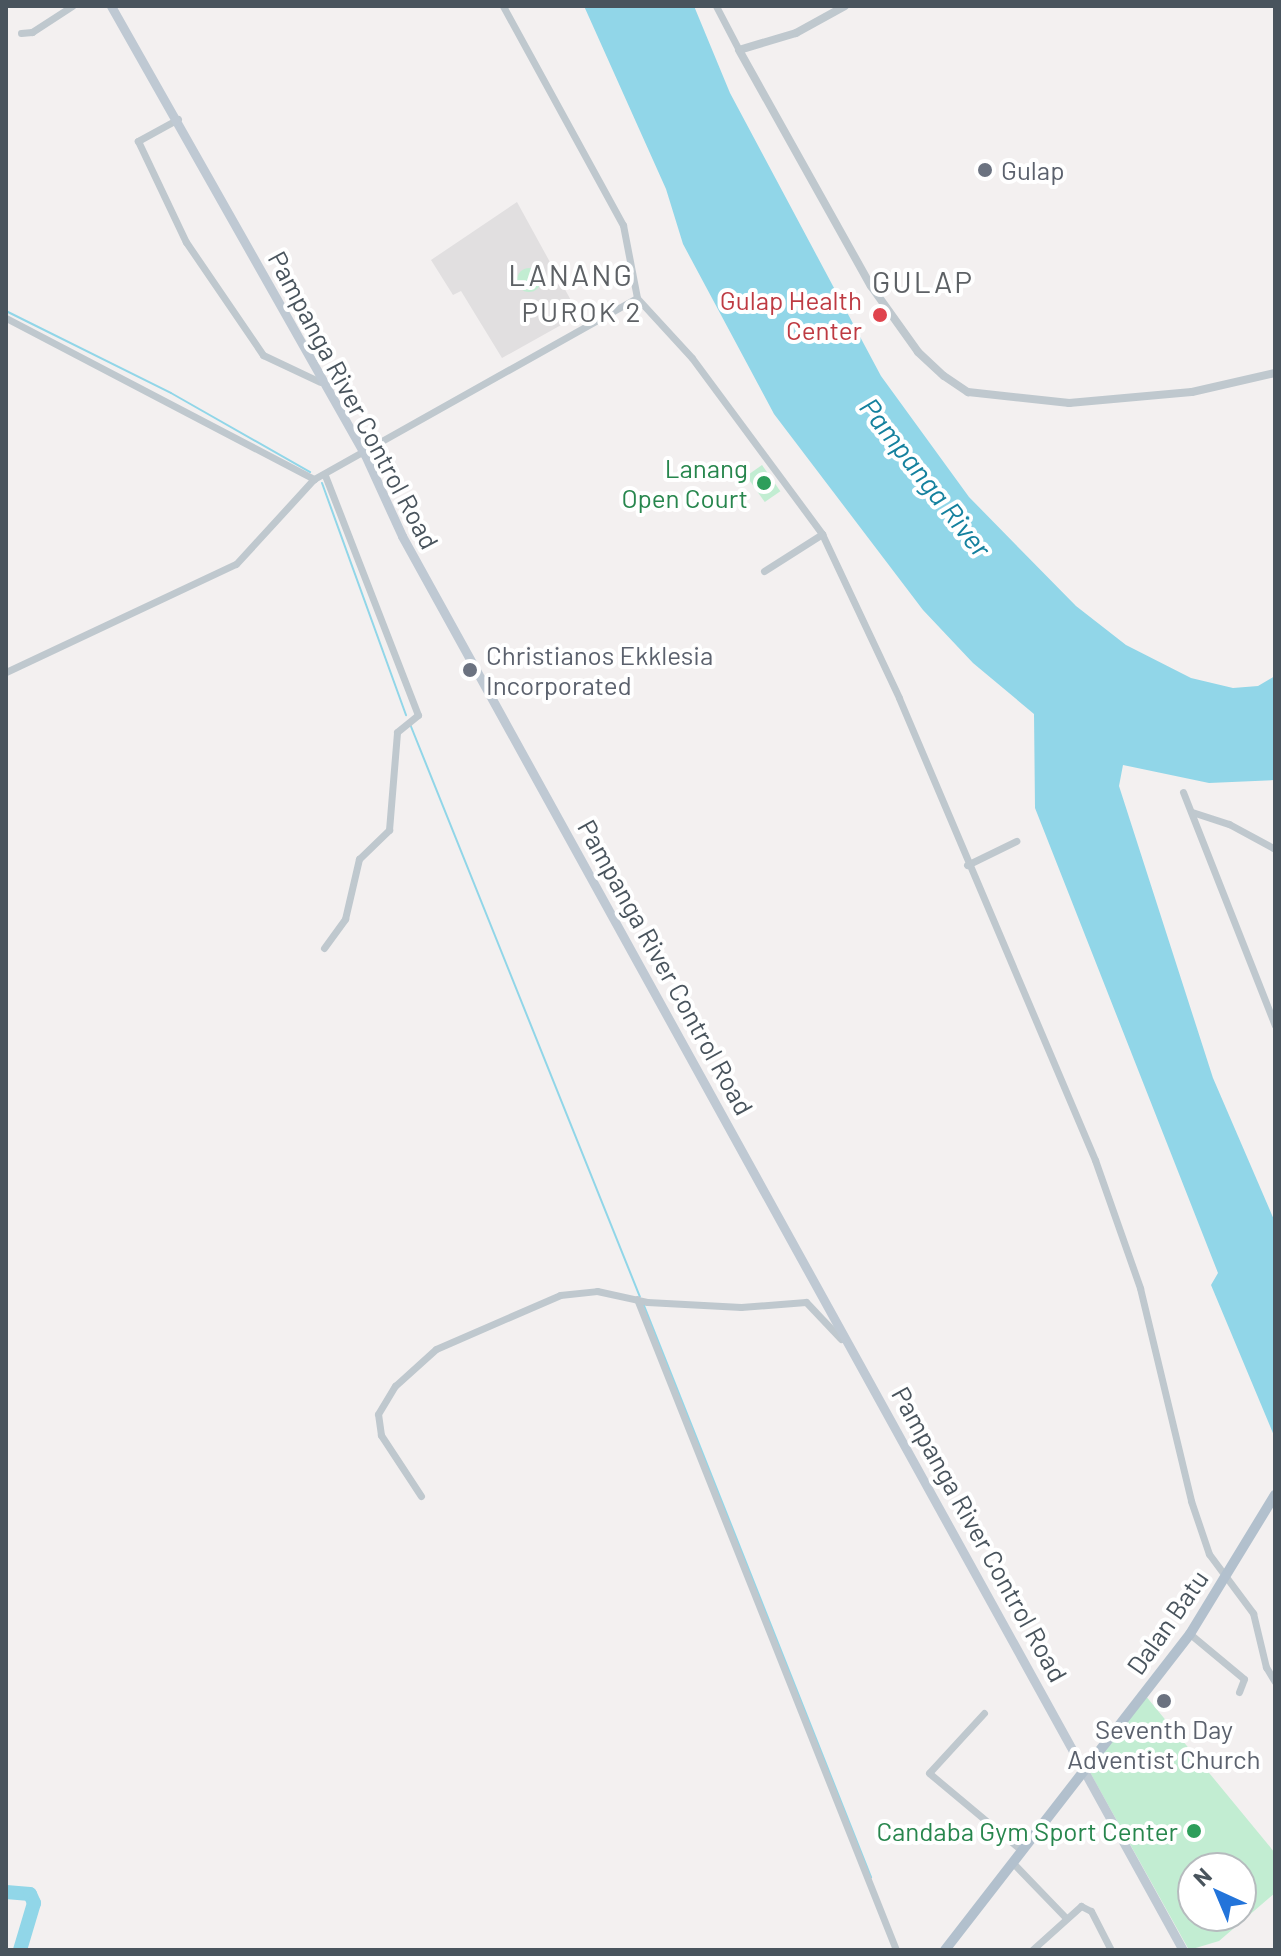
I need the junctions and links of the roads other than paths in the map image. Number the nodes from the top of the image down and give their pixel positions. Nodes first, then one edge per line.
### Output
1 (72, 6) edge
2 (111, 6) edge
3 (503, 6) edge
4 (716, 6) edge
5 (845, 6) edge
6 (21, 33) dead end
7 (739, 50) junction
8 (178, 119) junction
9 (637, 298) junction
10 (6, 318) edge
11 (1275, 373) edge
12 (320, 382) junction
13 (365, 455) junction
14 (325, 475) junction
15 (314, 479) junction
16 (822, 534) junction
17 (764, 571) dead end
18 (6, 672) edge
19 (1183, 792) dead end
20 (1192, 812) junction
21 (1016, 841) dead end
22 (1275, 849) edge
23 (967, 865) junction
24 (324, 948) dead end
25 (1275, 1025) edge
26 (641, 1301) junction
27 (852, 1348) junction
28 (1275, 1495) edge
29 (421, 1496) dead end
30 (1225, 1579) junction
31 (1190, 1634) junction
32 (1275, 1682) edge
33 (1239, 1692) dead end
34 (984, 1713) dead end
35 (1085, 1768) junction
36 (1020, 1849) junction
37 (1011, 1861) junction
38 (1066, 1918) junction
39 (896, 1950) edge
40 (945, 1950) edge
41 (1032, 1950) edge
42 (1111, 1950) edge
43 (1183, 1950) edge

1 - 6 street
2 - 8 main road, Pampanga River Control Road
3 - 9 street
4 - 7 street
5 - 7 street
7 - 11 street
8 - 12 main road, Pampanga River Control Road
8 - 12 street
9 - 13 street
9 - 16 street
10 - 15 street
12 - 13 main road, Pampanga River Control Road
13 - 14 street
13 - 27 main road, Pampanga River Control Road
14 - 15 street
14 - 24 street
15 - 18 street
16 - 17 street
16 - 23 street
19 - 20 street
20 - 22 street
20 - 25 street
21 - 23 street
23 - 30 street
26 - 27 street
26 - 29 street
26 - 39 street
27 - 35 main road, Pampanga River Control Road
28 - 30 main road, Dalan Batu
30 - 31 main road, Dalan Batu
30 - 32 street
31 - 33 street
31 - 35 main road, Dalan Batu
34 - 36 street
35 - 36 main road, Dalan Batu
35 - 43 main road, Pampanga River Control Road
36 - 37 main road, Dalan Batu
37 - 38 street
37 - 40 main road, Dalan Batu
38 - 41 street
38 - 42 street

